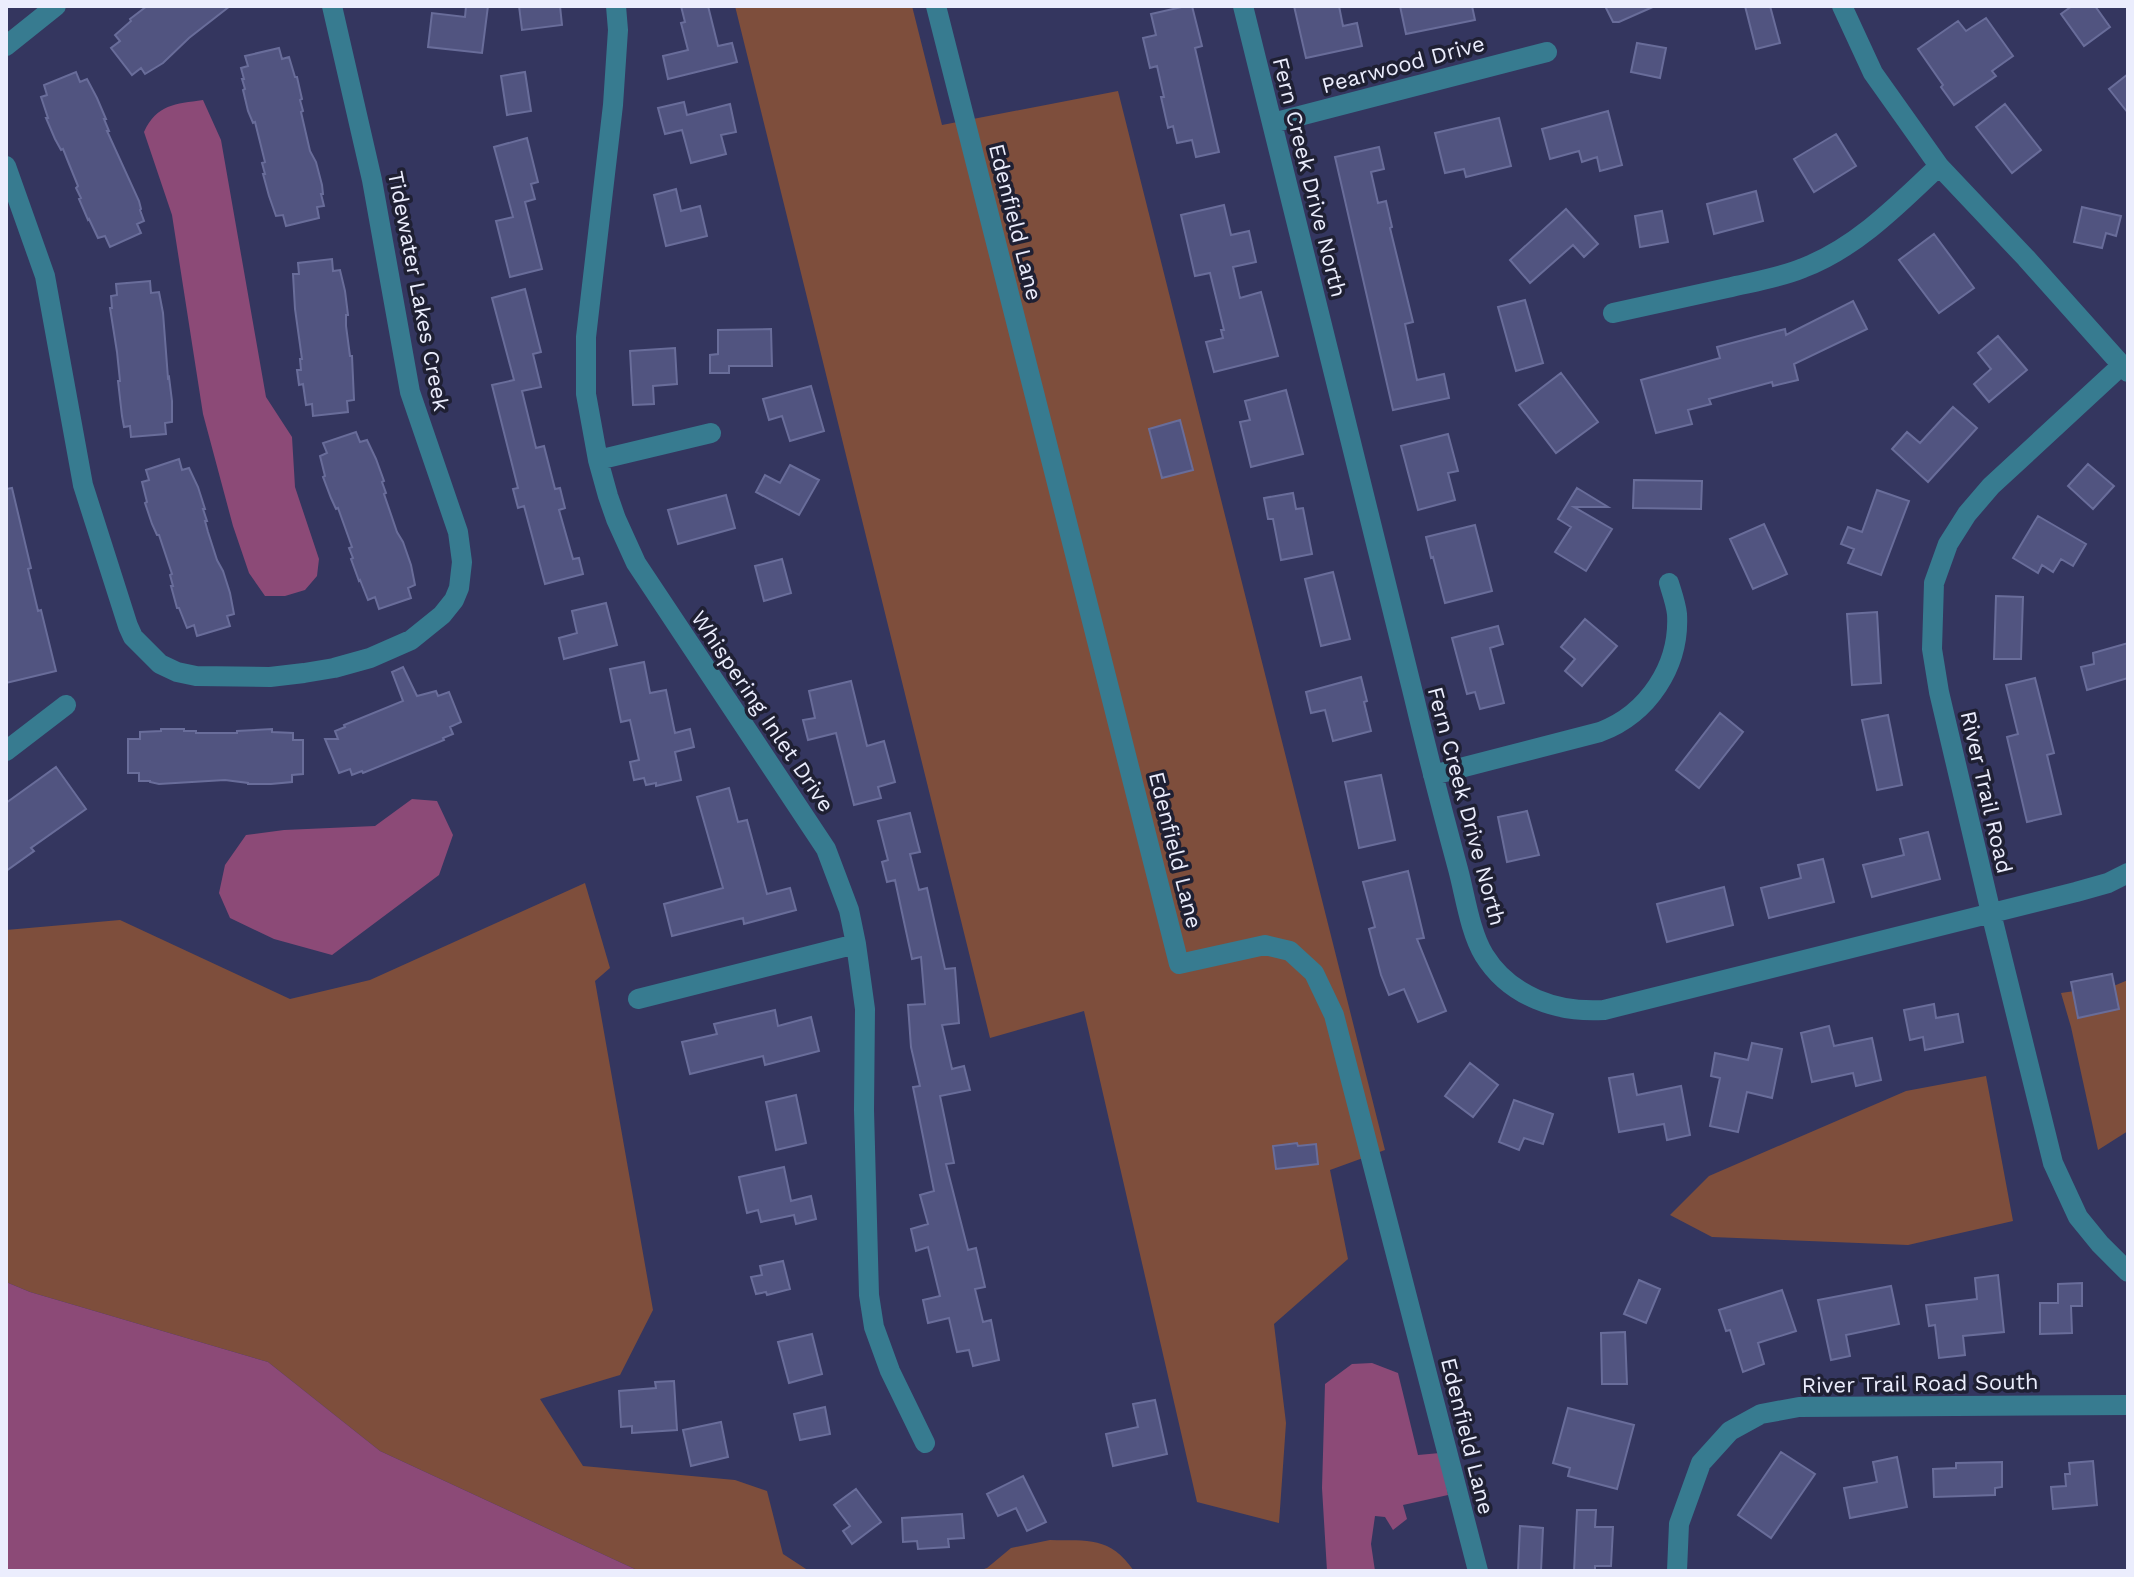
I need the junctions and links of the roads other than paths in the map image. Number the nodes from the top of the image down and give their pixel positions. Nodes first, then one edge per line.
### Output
1 (56, 6) edge
2 (332, 6) edge
3 (616, 6) edge
4 (936, 6) edge
5 (1243, 6) edge
6 (1842, 6) edge
7 (6, 46) edge
8 (1547, 52) dead end
9 (1272, 123) junction
10 (6, 166) edge
11 (1939, 166) junction
12 (1613, 313) dead end
13 (2125, 368) edge
14 (711, 433) dead end
15 (598, 460) junction
16 (1669, 583) dead end
17 (66, 705) dead end
18 (6, 751) edge
19 (1433, 775) junction
20 (2128, 873) edge
21 (1991, 913) junction
22 (856, 944) junction
23 (638, 999) dead end
24 (2128, 1272) edge
25 (2128, 1405) edge
26 (925, 1443) dead end
27 (1478, 1571) edge
28 (1677, 1571) edge

1 - 7 street
2 - 10 street, Tidewater Lakes Creek
3 - 15 street, Whispering Inlet Drive
4 - 27 street, Edenfield Lane
5 - 9 street, Fern Creek Drive North
6 - 11 street
8 - 9 street, Pearwood Drive
9 - 19 street, Fern Creek Drive North
11 - 12 street
11 - 13 street
13 - 21 street, River Trail Road
14 - 15 street
15 - 22 street, Whispering Inlet Drive
16 - 19 street
17 - 18 street
19 - 21 street, Fern Creek Drive North
20 - 21 street, Fern Creek Drive North
21 - 24 street, River Trail Road
22 - 23 street
22 - 26 street, Whispering Inlet Drive
25 - 28 street, River Trail Road South

